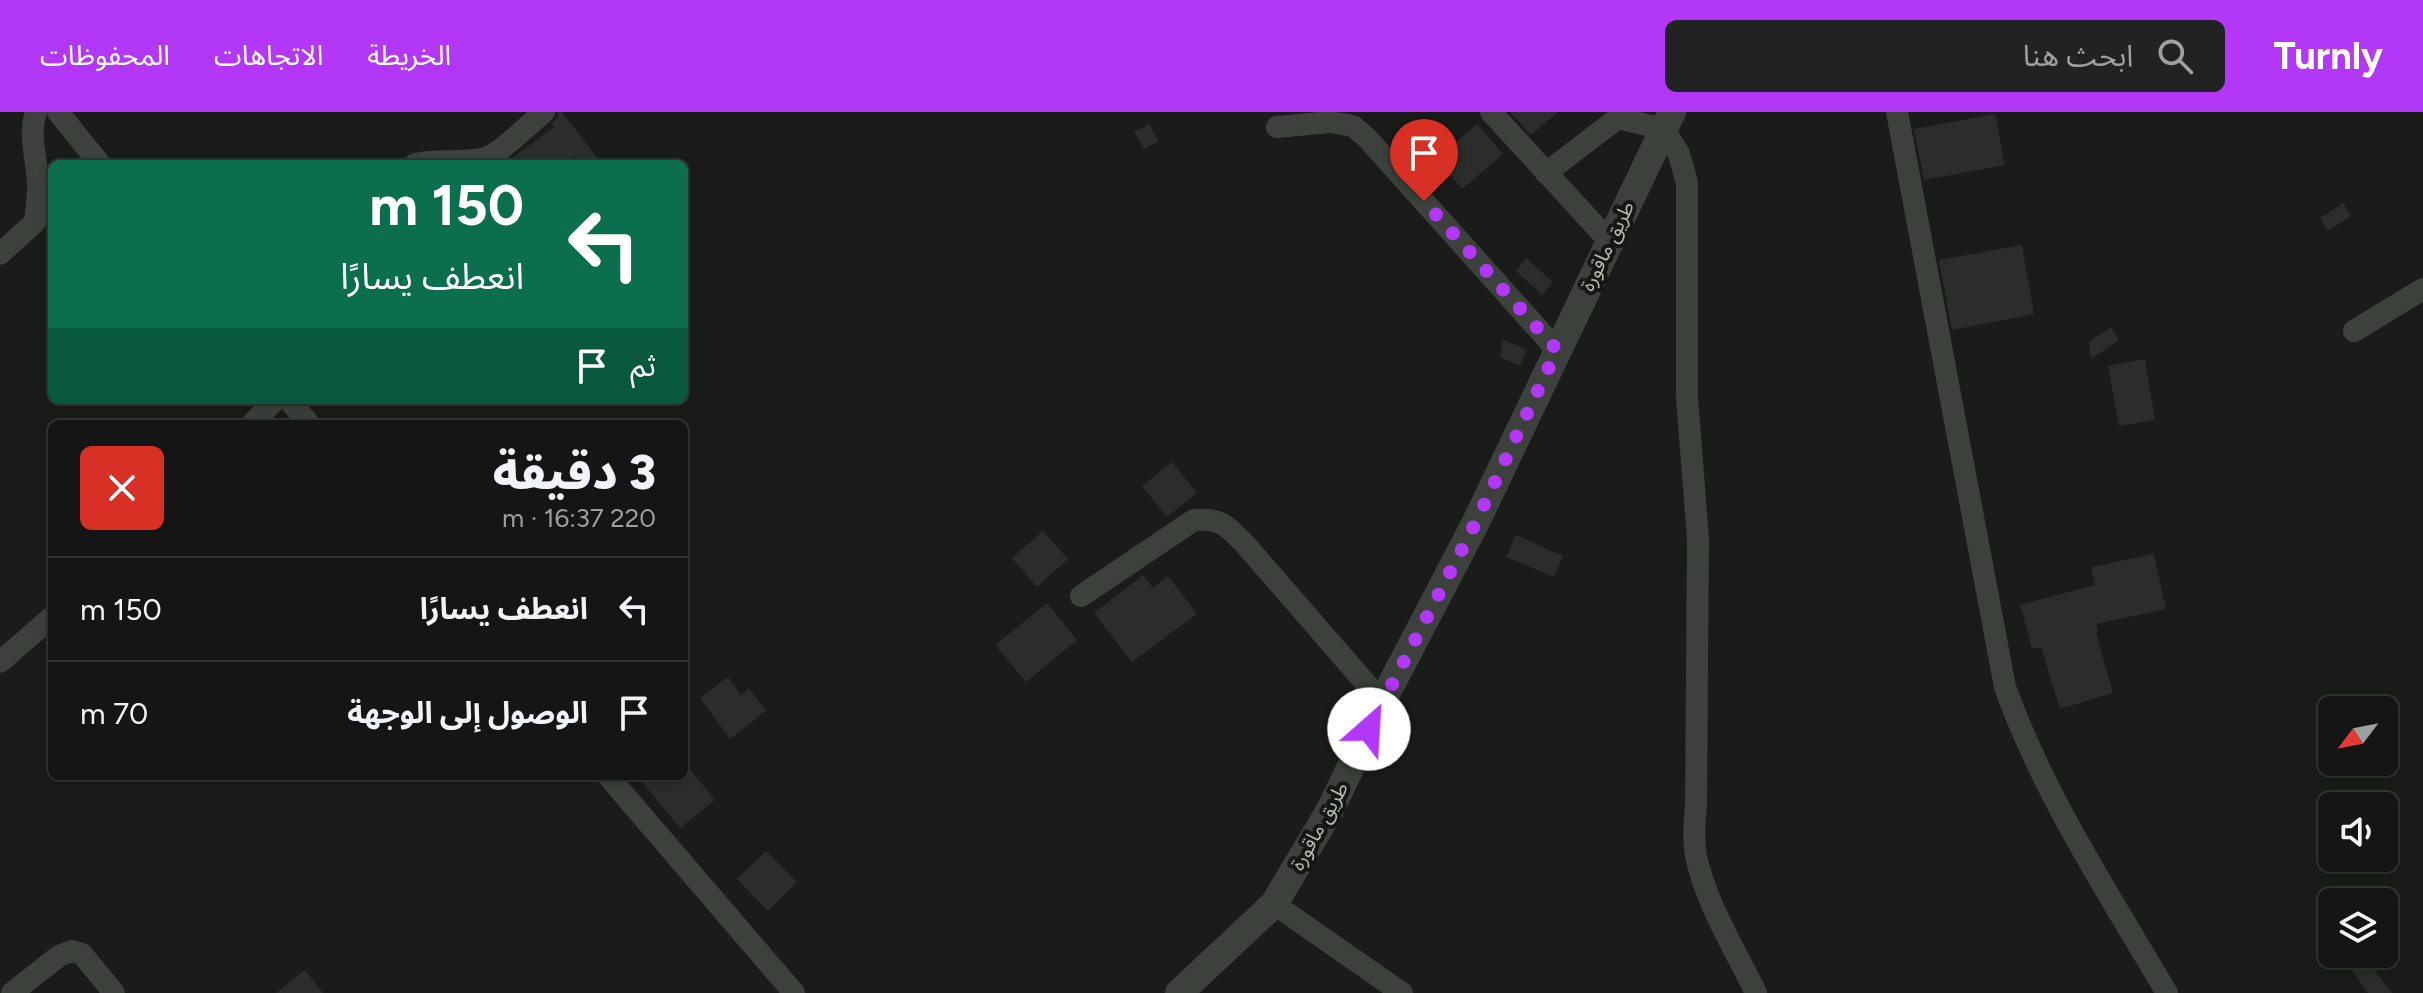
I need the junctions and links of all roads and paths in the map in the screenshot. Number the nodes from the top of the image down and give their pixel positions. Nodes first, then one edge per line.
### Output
1 (36, 112) edge
2 (58, 112) edge
3 (544, 112) edge
4 (1491, 112) edge
5 (1897, 112) edge
6 (1620, 115) edge
7 (1668, 120) edge
8 (1277, 127) dead end
9 (97, 160) edge
10 (433, 160) edge
11 (471, 160) edge
12 (471, 160) edge
13 (1546, 173) junction
14 (1610, 242) junction
15 (0, 254) edge
16 (2423, 289) edge
17 (2354, 331) dead end
18 (1557, 350) junction
19 (271, 404) edge
20 (292, 404) edge
21 (256, 420) edge
22 (306, 420) edge
23 (1081, 596) dead end
24 (48, 620) edge
25 (0, 662) edge
26 (1382, 702) junction
27 (611, 780) edge
28 (1274, 904) junction
29 (12, 993) edge
30 (114, 993) edge
31 (794, 993) edge
32 (1179, 993) edge
33 (1402, 993) edge
34 (1756, 993) edge
35 (2167, 993) edge

1 - 15 street
2 - 9 street
3 - 12 street
4 - 13 street
5 - 35 street
6 - 7 street
6 - 13 street
7 - 14 street, طريق ماقورة
7 - 34 street
8 - 18 street
10 - 11 street
13 - 14 street
14 - 18 street, طريق ماقورة
16 - 17 street
18 - 26 street, طريق ماقورة
19 - 21 street
20 - 22 street
23 - 26 street
24 - 25 street
26 - 28 street, طريق ماقورة
27 - 31 street
28 - 32 street, طريق ماقورة
28 - 33 street
29 - 30 street

